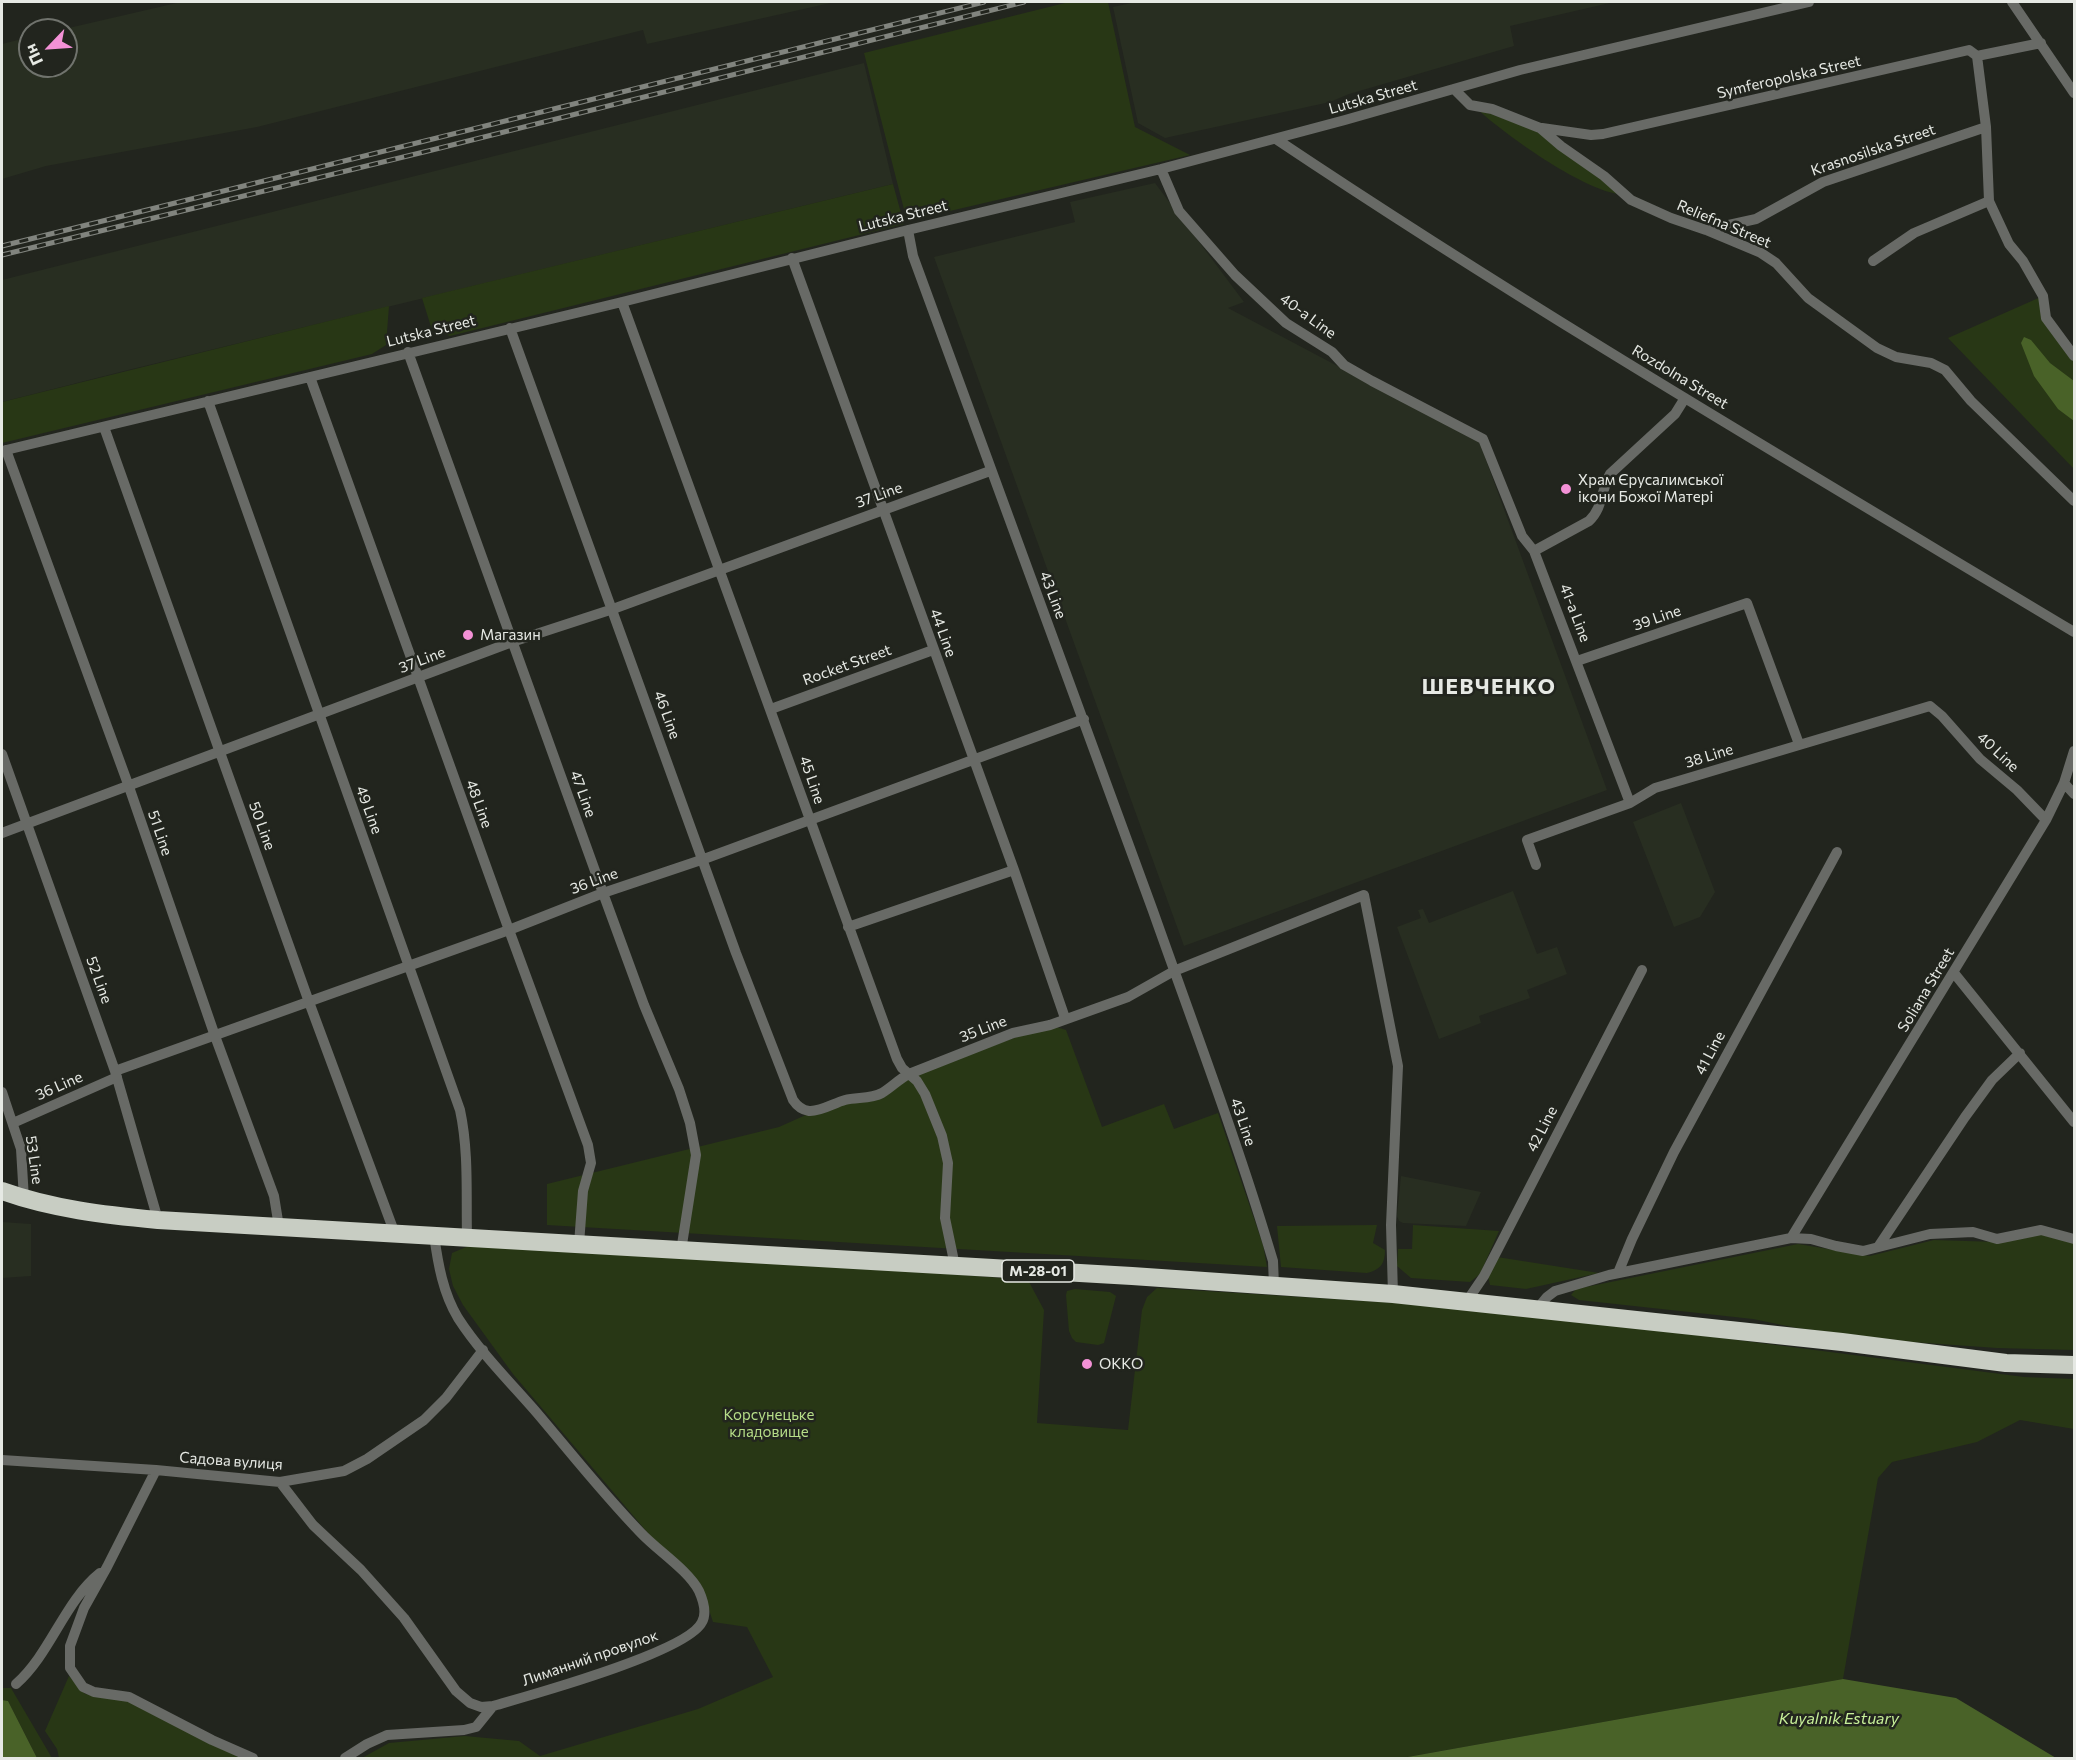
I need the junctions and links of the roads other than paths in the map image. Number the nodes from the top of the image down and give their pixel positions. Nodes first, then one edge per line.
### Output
1 (1809, 2) edge
2 (2012, 2) edge
3 (2041, 43) junction
4 (1977, 56) junction
5 (1454, 89) junction
6 (2074, 93) edge
7 (1986, 127) junction
8 (1540, 128) junction
9 (1276, 139) junction
10 (1161, 169) junction
11 (1989, 201) junction
12 (908, 230) junction
13 (1706, 230) junction
14 (792, 258) junction
15 (1873, 261) dead end
16 (622, 302) junction
17 (510, 328) junction
18 (408, 352) junction
19 (2074, 356) edge
20 (310, 377) junction
21 (1685, 398) junction
22 (208, 401) junction
23 (104, 428) junction
24 (1483, 439) joint
25 (4, 451) edge
26 (990, 471) junction
27 (2074, 501) edge
28 (883, 510) junction
29 (1534, 550) junction
30 (720, 570) junction
31 (613, 609) junction
32 (2074, 632) edge
33 (512, 642) junction
34 (933, 650) junction
35 (1577, 661) junction
36 (417, 677) junction
37 (1930, 706) joint
38 (771, 709) junction
39 (319, 716) junction
40 (1084, 719) junction
41 (1799, 744) junction
42 (2074, 751) edge
43 (219, 752) junction
44 (2, 754) edge
45 (974, 760) junction
46 (2064, 783) junction
47 (128, 784) junction
48 (2074, 794) edge
49 (1630, 802) junction
50 (810, 820) junction
51 (2046, 820) junction
52 (27, 824) junction
53 (2, 833) edge
54 (1837, 852) dead end
55 (704, 859) junction
56 (1536, 864) dead end
57 (1014, 870) junction
58 (603, 893) junction
59 (848, 927) junction
60 (509, 930) junction
61 (409, 965) junction
62 (1642, 970) dead end
63 (1174, 971) junction
64 (1954, 973) junction
65 (309, 1002) junction
66 (1065, 1018) junction
67 (215, 1036) junction
68 (2020, 1053) junction
69 (116, 1074) junction
70 (909, 1074) junction
71 (2, 1092) edge
72 (803, 1109) joint
73 (2074, 1122) edge
74 (13, 1123) junction
75 (2, 1191) edge
76 (24, 1199) junction
77 (158, 1220) junction
78 (279, 1227) junction
79 (395, 1234) junction
80 (434, 1236) junction
81 (467, 1237) junction
82 (1791, 1238) junction
83 (2074, 1239) edge
84 (579, 1244) junction
85 (1878, 1248) junction
86 (681, 1251) junction
87 (955, 1266) junction
88 (1618, 1273) junction
89 (1274, 1286) junction
90 (1393, 1294) junction
91 (1467, 1301) junction
92 (1538, 1308) junction
93 (483, 1350) junction
94 (2074, 1365) edge
95 (2, 1460) edge
96 (156, 1470) junction
97 (280, 1482) junction
98 (107, 1567) junction
99 (16, 1684) dead end
100 (493, 1706) junction
101 (253, 1758) edge
102 (345, 1758) edge

1 - 5 street, Lutska Street
2 - 3 street
3 - 4 street, Symferopolska Street
3 - 6 street
4 - 7 street
4 - 8 street, Symferopolska Street
5 - 8 street, Reliefna Street
5 - 9 street, Lutska Street
7 - 11 street
7 - 13 street, Krasnosilska Street
8 - 13 street, Reliefna Street
9 - 10 street, Lutska Street
9 - 21 street, Rozdolna Street
10 - 12 street, Lutska Street
10 - 24 street, 40-a Line
11 - 15 street
11 - 19 street
12 - 14 street, Lutska Street
12 - 26 street, 43 Line
13 - 27 street, Reliefna Street
14 - 16 street, Lutska Street
14 - 28 street, 44 Line
16 - 17 street, Lutska Street
16 - 30 street, 45 Line
17 - 18 street, Lutska Street
17 - 31 street, 46 Line
18 - 20 street, Lutska Street
18 - 33 street, 47 Line
20 - 22 street, Lutska Street
20 - 36 street, 48 Line
21 - 29 street
21 - 32 street, Rozdolna Street
22 - 23 street, Lutska Street
22 - 39 street, 49 Line
23 - 25 street, Lutska Street
23 - 43 street, 50 Line
24 - 29 street, 41-a Line
25 - 47 street, 51 Line
26 - 28 street, 37 Line
26 - 40 street, 43 Line
28 - 30 street, 37 Line
28 - 34 street, 44 Line
29 - 35 street, 41-a Line
30 - 31 street, 37 Line
30 - 38 street, 45 Line
31 - 33 street, 37 Line
31 - 55 street, 46 Line
33 - 36 street, 37 Line
33 - 58 street, 47 Line
34 - 38 street, Rocket Street
34 - 45 street, 44 Line
35 - 41 street, 39 Line
35 - 49 street, 41-a Line
36 - 39 street, 37 Line
36 - 60 street, 48 Line
37 - 41 street, 38 Line
37 - 51 street, 40 Line
38 - 50 street, 45 Line
39 - 43 street, 37 Line
39 - 61 street, 49 Line
40 - 45 street, 36 Line
40 - 63 street, 43 Line
41 - 49 street, 38 Line
42 - 46 street, Soliana Street
43 - 47 street, 37 Line
43 - 65 street, 50 Line
44 - 52 street, 52 Line
45 - 50 street, 36 Line
45 - 57 street, 44 Line
46 - 48 street
46 - 51 street, Soliana Street
47 - 52 street, 37 Line
47 - 67 street, 51 Line
49 - 56 street, 38 Line
50 - 55 street, 36 Line
50 - 59 street, 45 Line
51 - 64 street, Soliana Street
52 - 53 street, 37 Line
52 - 69 street, 52 Line
54 - 88 street, 41 Line
55 - 58 street, 36 Line
55 - 72 street, 46 Line
57 - 59 street
57 - 66 street, 44 Line
58 - 60 street, 36 Line
58 - 86 street, 47 Line
59 - 70 street, 45 Line
60 - 61 street, 36 Line
60 - 84 street, 48 Line
61 - 65 street, 36 Line
61 - 81 street, 49 Line
62 - 91 street, 42 Line
63 - 66 street, 35 Line
63 - 89 street, 43 Line
63 - 90 street
64 - 68 street
64 - 82 street, Soliana Street
65 - 67 street, 36 Line
65 - 79 street, 50 Line
66 - 70 street, 35 Line
67 - 69 street, 36 Line
67 - 78 street, 51 Line
68 - 73 street
68 - 85 street
69 - 74 street, 36 Line
69 - 77 street, 52 Line
70 - 72 street, 35 Line
70 - 87 street, 45 Line
71 - 74 street, 53 Line
74 - 76 street, 53 Line
75 - 76 highway, М-28-01
76 - 77 highway, М-28-01
77 - 78 highway, М-28-01
78 - 79 highway, М-28-01
79 - 80 highway, М-28-01
80 - 81 highway, М-28-01
80 - 93 street, Лиманний провулок
81 - 84 highway, М-28-01
82 - 85 street
82 - 88 street
83 - 85 street
84 - 86 highway, М-28-01
86 - 87 highway, М-28-01
87 - 89 highway, М-28-01
88 - 92 street
89 - 90 highway, М-28-01
90 - 91 highway, М-28-01
91 - 92 highway, М-28-01
92 - 94 highway, М-28-01
93 - 97 street, Садова вулиця
93 - 100 street, Лиманний провулок
95 - 96 street, Садова вулиця
96 - 97 street, Садова вулиця
96 - 98 street
97 - 100 street
98 - 99 street
98 - 101 street
100 - 102 street

